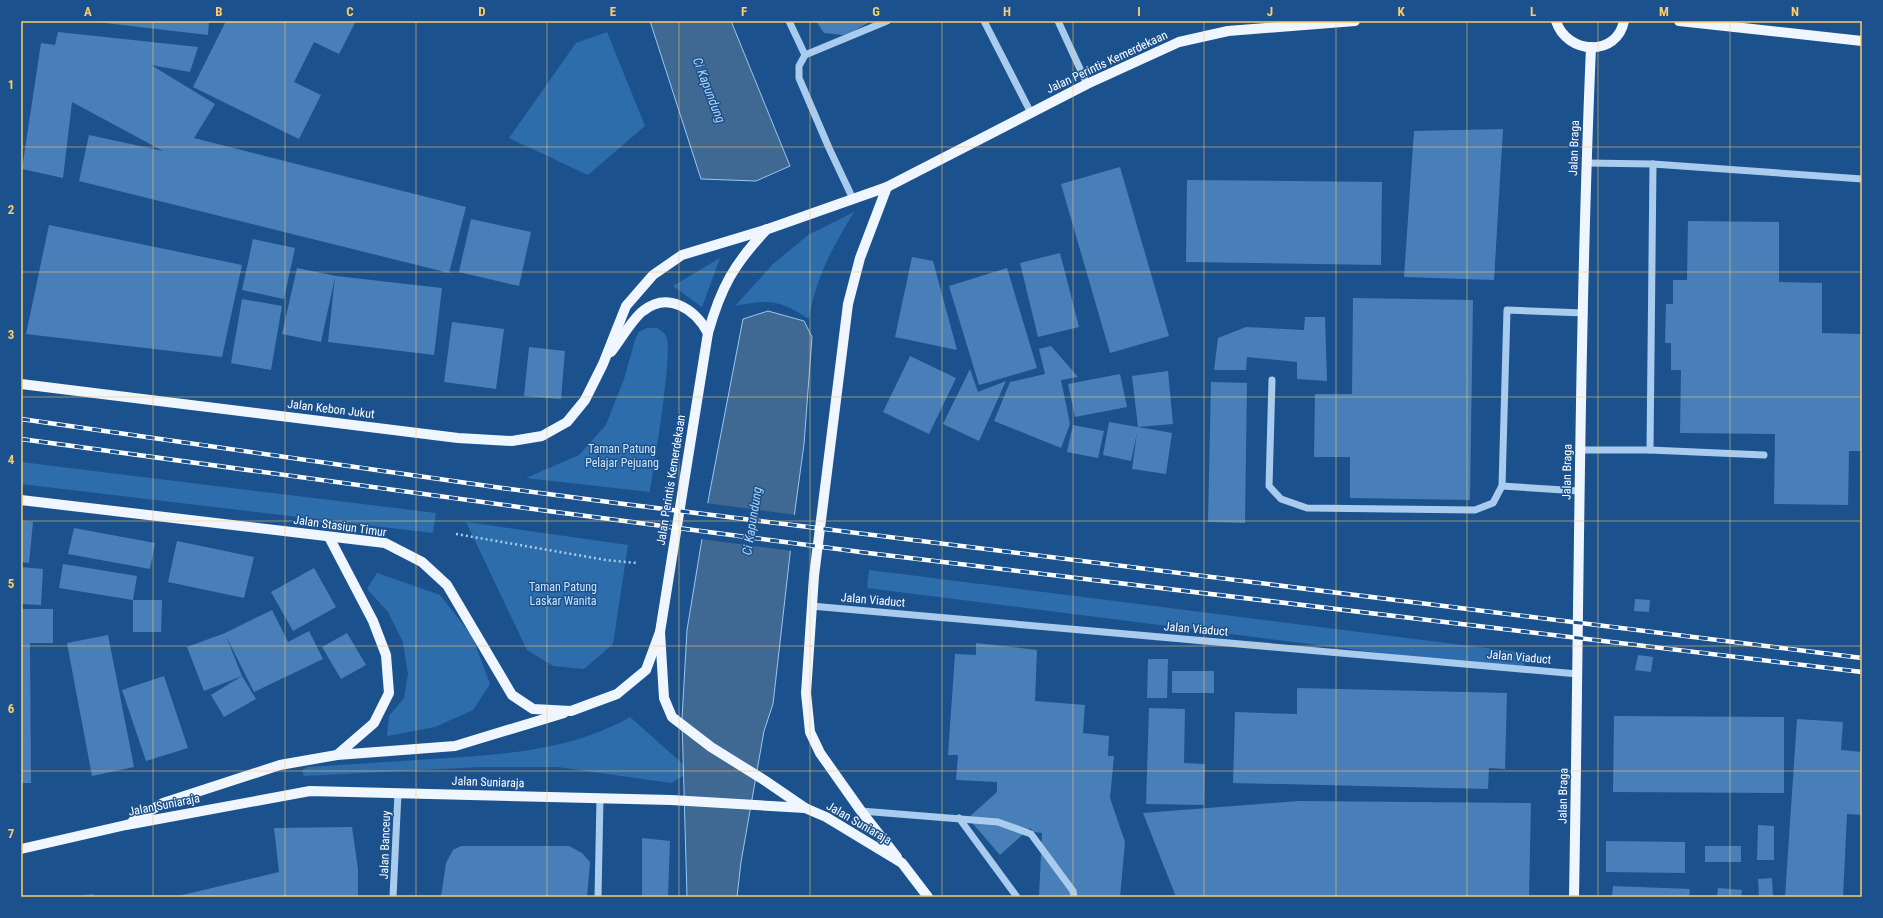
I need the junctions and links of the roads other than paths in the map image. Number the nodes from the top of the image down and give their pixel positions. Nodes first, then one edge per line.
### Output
1 (789, 21) edge
2 (887, 21) edge
3 (984, 21) edge
4 (1058, 21) edge
5 (1355, 21) edge
6 (1556, 21) edge
7 (1624, 21) edge
8 (1679, 21) edge
9 (1862, 42) edge
10 (1591, 47) junction
11 (805, 55) junction
12 (1087, 84) junction
13 (1031, 113) junction
14 (1587, 162) junction
15 (1653, 164) junction
16 (1862, 180) edge
17 (887, 187) junction
18 (853, 199) junction
19 (768, 229) junction
20 (1584, 312) junction
21 (708, 333) junction
22 (603, 364) junction
23 (1272, 380) dead end
24 (21, 384) edge
25 (1580, 450) junction
26 (1650, 450) junction
27 (1764, 455) dead end
28 (1502, 486) junction
29 (1579, 491) junction
30 (21, 500) edge
31 (329, 537) junction
32 (811, 606) junction
33 (660, 632) junction
34 (1578, 674) junction
35 (571, 711) junction
36 (337, 755) junction
37 (398, 793) junction
38 (600, 798) junction
39 (805, 808) junction
40 (861, 811) junction
41 (959, 818) junction
42 (126, 825) junction
43 (21, 849) edge
44 (902, 864) junction
45 (393, 897) edge
46 (598, 897) edge
47 (928, 897) edge
48 (1017, 897) edge
49 (1074, 897) edge
50 (1574, 897) edge

1 - 11 street
2 - 11 street
3 - 13 street
4 - 12 street
5 - 12 main road, Jalan Perintis Kemerdekaan
6 - 10 main road
7 - 10 main road
8 - 9 main road
10 - 14 main road, Jalan Braga
11 - 18 street
12 - 13 main road, Jalan Perintis Kemerdekaan
13 - 17 main road, Jalan Perintis Kemerdekaan
14 - 15 street
14 - 20 main road, Jalan Braga
15 - 16 street
15 - 26 street
17 - 18 main road, Jalan Perintis Kemerdekaan
17 - 32 main road
18 - 19 main road, Jalan Perintis Kemerdekaan
19 - 21 main road, Jalan Perintis Kemerdekaan
19 - 22 main road, Jalan Kebon Jukut
20 - 25 main road, Jalan Braga
20 - 28 street
21 - 22 main road, Jalan Kebon Jukut
21 - 33 main road, Jalan Perintis Kemerdekaan
22 - 24 main road, Jalan Kebon Jukut
23 - 28 street
25 - 26 street
25 - 29 main road, Jalan Braga
26 - 27 street
28 - 29 street
29 - 34 main road, Jalan Braga
30 - 31 main road, Jalan Stasiun Timur
31 - 35 main road, Jalan Stasiun Timur
31 - 36 main road
32 - 34 street, Jalan Viaduct
32 - 40 main road
33 - 35 main road, Jalan Stasiun Timur
33 - 39 main road, Jalan Perintis Kemerdekaan
34 - 50 main road, Jalan Braga
35 - 36 main road
36 - 42 main road
37 - 38 main road, Jalan Suniaraja
37 - 42 main road, Jalan Suniaraja
37 - 45 street, Jalan Banceuy
38 - 39 main road, Jalan Suniaraja
38 - 46 street
39 - 44 main road, Jalan Suniaraja
40 - 41 street
40 - 44 main road
41 - 48 street
41 - 49 street
42 - 43 main road, Jalan Suniaraja
44 - 47 main road, Jalan Suniaraja

